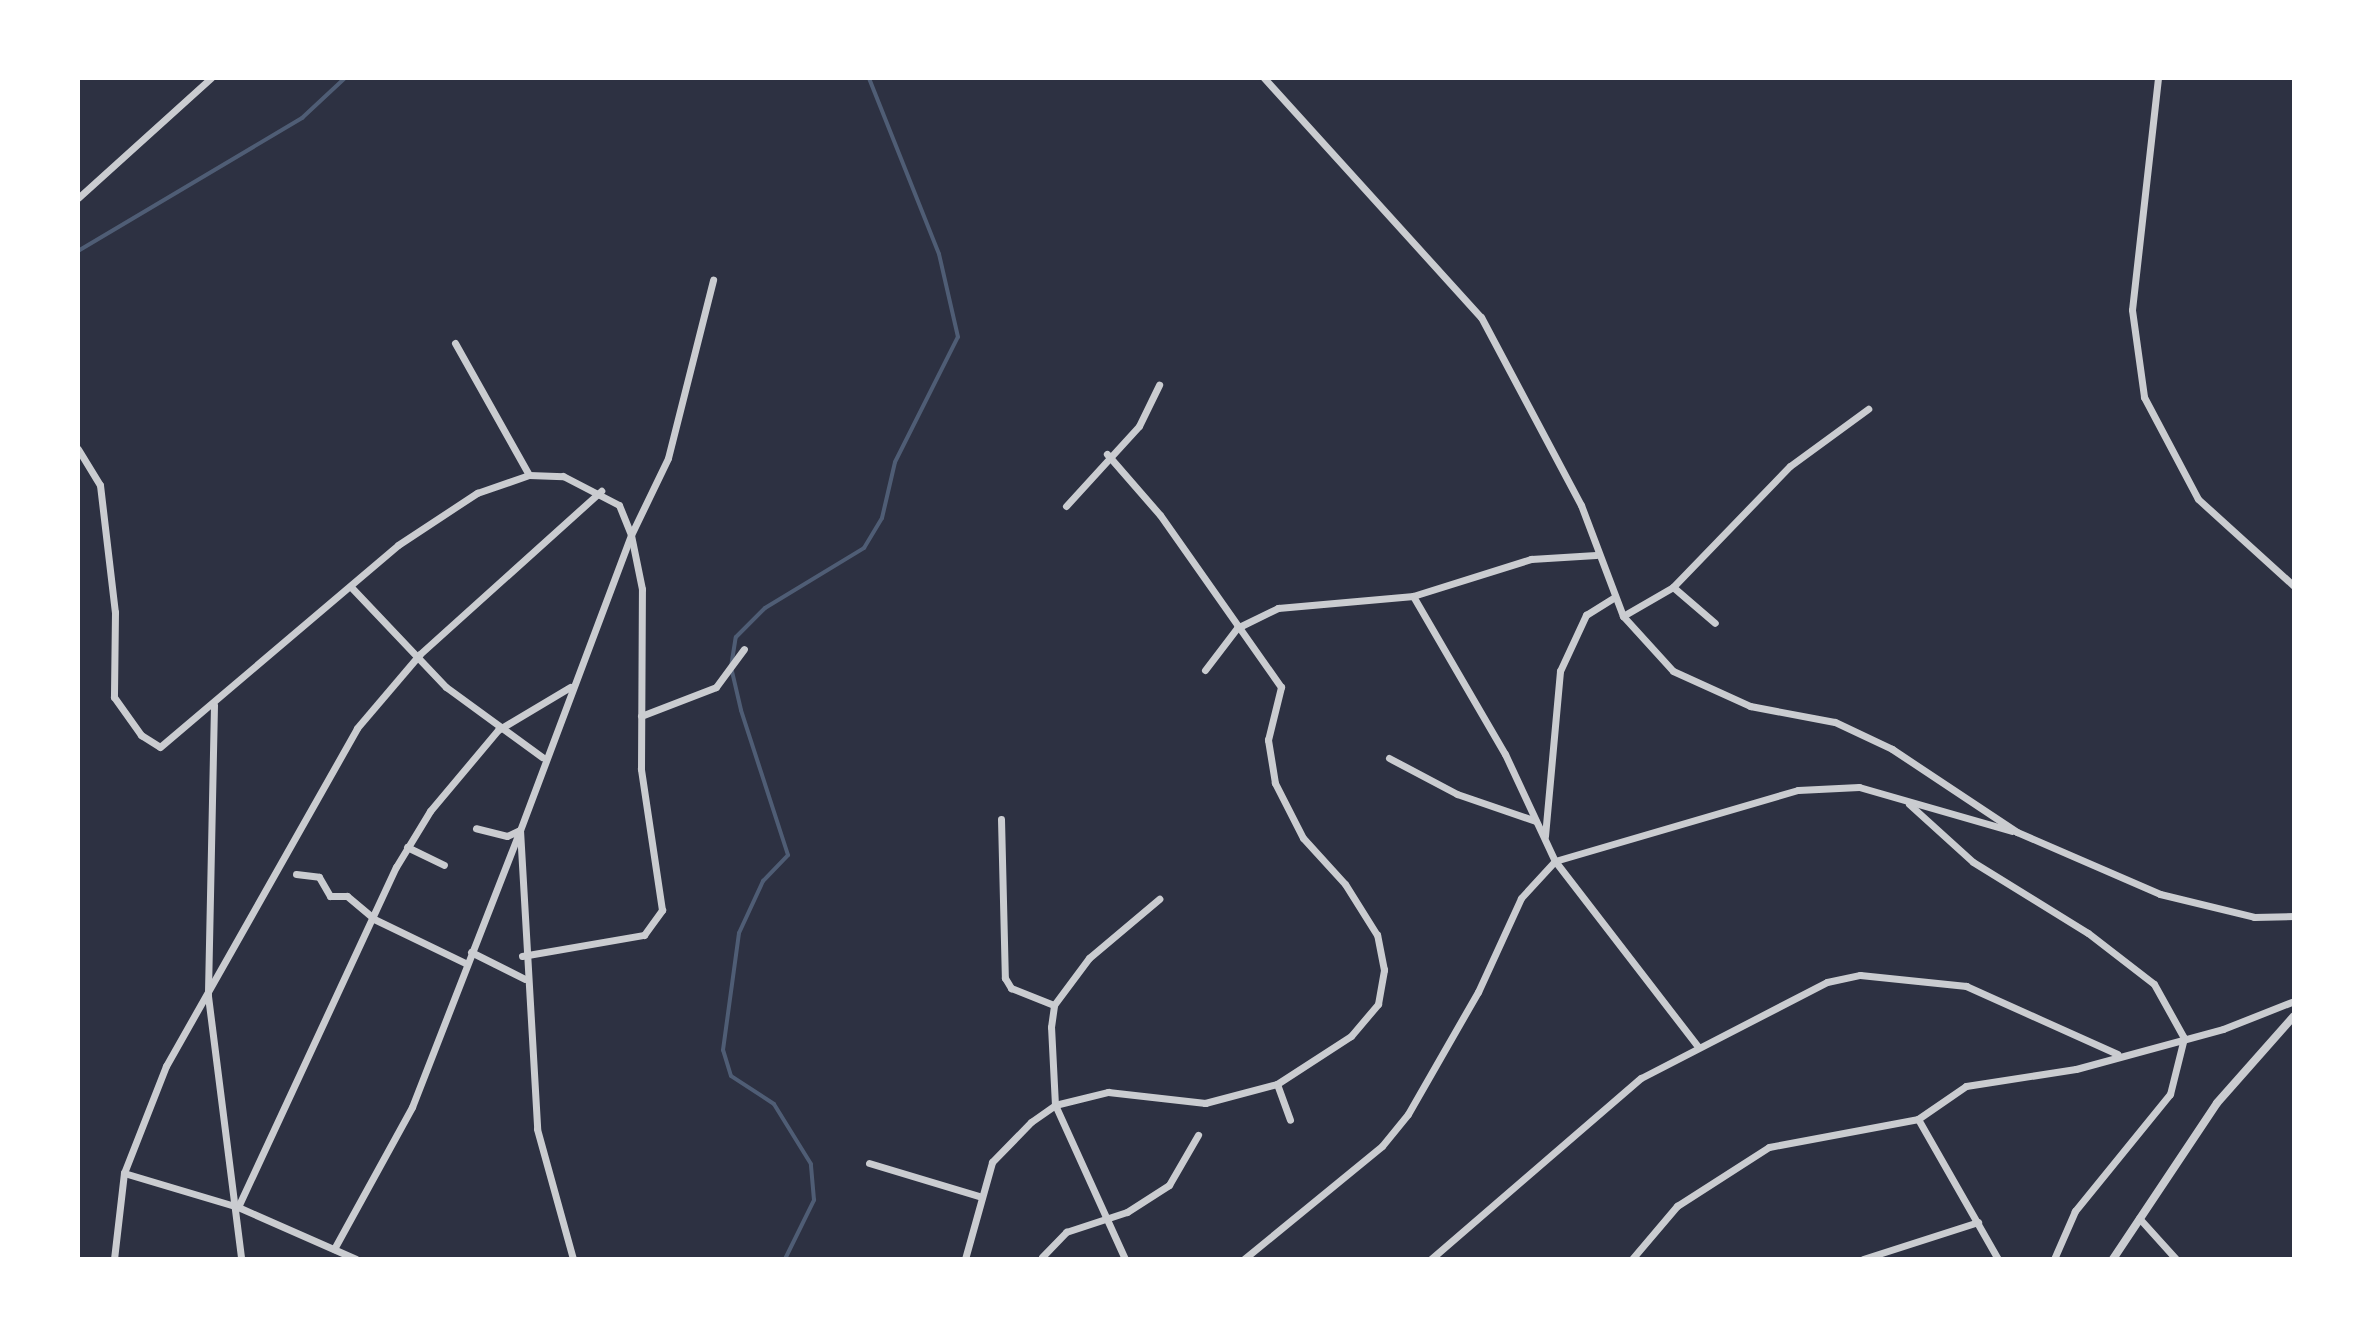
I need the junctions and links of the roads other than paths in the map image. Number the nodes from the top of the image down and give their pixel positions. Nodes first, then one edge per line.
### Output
1 (211, 78) edge
2 (1264, 78) edge
3 (2158, 78) edge
4 (78, 198) edge
5 (713, 280) dead end
6 (455, 343) dead end
7 (1159, 385) dead end
8 (1868, 409) dead end
9 (78, 449) edge
10 (1107, 454) junction
11 (529, 475) junction
12 (601, 491) junction
13 (1066, 506) dead end
14 (631, 535) junction
15 (1596, 555) junction
16 (2294, 586) edge
17 (351, 587) junction
18 (1673, 587) junction
19 (1413, 596) junction
20 (1615, 597) junction
21 (1623, 616) junction
22 (1715, 623) dead end
23 (1237, 628) junction
24 (744, 649) dead end
25 (420, 654) junction
26 (1205, 670) dead end
27 (570, 687) junction
28 (214, 705) junction
29 (641, 716) junction
30 (498, 730) junction
31 (542, 757) junction
32 (1389, 758) dead end
33 (1903, 799) junction
34 (1001, 819) dead end
35 (1536, 821) junction
36 (476, 828) dead end
37 (520, 830) junction
38 (2017, 832) junction
39 (1545, 838) junction
40 (407, 847) junction
41 (1555, 861) junction
42 (444, 865) dead end
43 (296, 874) dead end
44 (1159, 899) dead end
45 (2294, 916) edge
46 (374, 919) junction
47 (471, 952) junction
48 (522, 956) junction
49 (465, 963) junction
50 (525, 979) junction
51 (208, 996) junction
52 (2294, 1001) edge
53 (1054, 1005) junction
54 (2294, 1016) edge
55 (2184, 1038) junction
56 (1698, 1047) junction
57 (2117, 1054) junction
58 (1277, 1084) junction
59 (1055, 1105) junction
60 (1918, 1119) junction
61 (1290, 1120) dead end
62 (1198, 1135) dead end
63 (869, 1163) dead end
64 (124, 1173) junction
65 (979, 1196) junction
66 (238, 1207) junction
67 (1111, 1216) junction
68 (2139, 1218) junction
69 (1978, 1222) junction
70 (334, 1249) junction
71 (1042, 1257) dead end
72 (572, 1258) edge
73 (114, 1259) edge
74 (241, 1259) edge
75 (356, 1259) edge
76 (965, 1259) edge
77 (1125, 1259) edge
78 (1244, 1259) edge
79 (1431, 1259) edge
80 (1632, 1259) edge
81 (1863, 1259) edge
82 (1998, 1259) edge
83 (2054, 1259) edge
84 (2113, 1259) edge
85 (2176, 1259) edge

1 - 4 street
2 - 15 street
3 - 16 street
5 - 14 street
6 - 11 street
7 - 10 street
8 - 18 street
9 - 28 street
10 - 13 street
10 - 23 street
11 - 12 street
11 - 17 street
12 - 14 street
12 - 25 street
14 - 27 street
14 - 29 street
15 - 19 street
15 - 20 street
17 - 25 street
17 - 28 street
18 - 21 street
18 - 22 street
19 - 23 street
19 - 35 street
20 - 21 street
20 - 39 street
21 - 38 street
23 - 26 street
23 - 58 street
24 - 29 street
25 - 30 street
25 - 51 street
27 - 30 street
27 - 31 street
28 - 51 street
29 - 48 street
30 - 31 street
30 - 40 street
31 - 37 street
32 - 35 street
33 - 38 street
33 - 41 street
33 - 55 street
34 - 53 street
35 - 39 street
36 - 37 street
37 - 47 street
37 - 48 street
38 - 45 street
39 - 41 street
40 - 42 street
40 - 46 street
41 - 56 street
41 - 78 street
43 - 46 street
44 - 53 street
46 - 49 street
46 - 66 street
47 - 49 street
47 - 50 street
48 - 50 street
49 - 70 street
50 - 72 street
51 - 64 street
51 - 66 street
52 - 55 street
53 - 59 street
54 - 68 street
55 - 57 street
55 - 83 street
56 - 57 street
56 - 79 street
57 - 60 street
58 - 59 street
58 - 61 street
59 - 65 street
59 - 67 street
60 - 69 street
60 - 80 street
62 - 67 street
63 - 65 street
64 - 66 street
64 - 73 street
65 - 76 street
66 - 70 street
66 - 74 street
67 - 71 street
67 - 77 street
68 - 84 street
68 - 85 street
69 - 81 street
69 - 82 street
70 - 75 street

